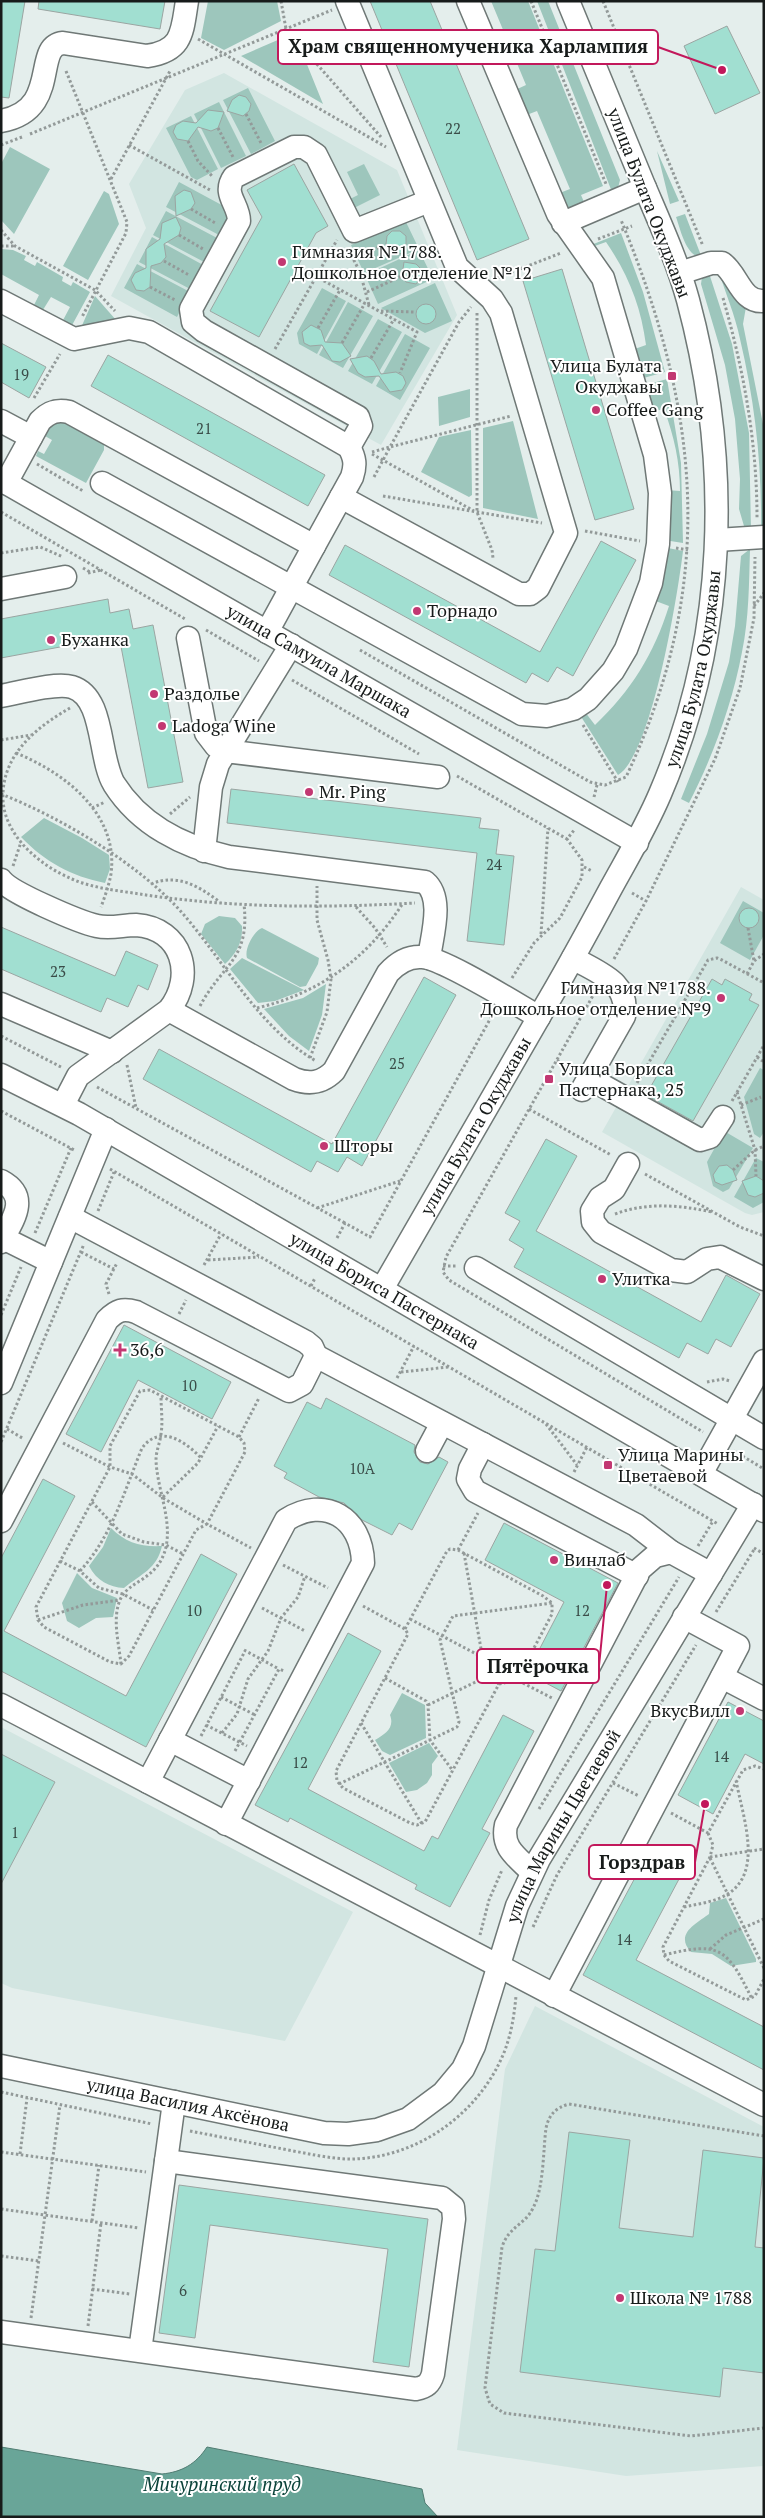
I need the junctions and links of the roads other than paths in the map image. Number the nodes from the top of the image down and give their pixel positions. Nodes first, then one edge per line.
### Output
1 (187, 1) edge
2 (468, 1) edge
3 (568, 1) edge
4 (348, 2) edge
5 (1, 121) edge
6 (645, 188) junction
7 (429, 200) junction
8 (563, 223) junction
9 (680, 273) junction
10 (1, 300) edge
11 (764, 301) edge
12 (16, 429) edge
13 (349, 447) junction
14 (4, 482) edge
15 (102, 483) dead end
16 (341, 496) junction
17 (764, 538) edge
18 (717, 540) junction
19 (314, 546) junction
20 (69, 566) road end
21 (291, 587) junction
22 (1, 589) edge
23 (267, 632) junction
24 (188, 638) dead end
25 (291, 646) junction
26 (1, 696) edge
27 (225, 751) junction
28 (438, 776) dead end
29 (636, 843) junction
30 (204, 851) junction
31 (1, 880) edge
32 (429, 958) junction
33 (573, 958) junction
34 (1, 1004) edge
35 (169, 1010) junction
36 (539, 1017) junction
37 (117, 1048) junction
38 (1, 1074) edge
39 (63, 1105) junction
40 (732, 1111) road end
41 (106, 1129) junction
42 (628, 1164) dead end
43 (1, 1181) edge
44 (70, 1217) junction
45 (2, 1239) edge
46 (51, 1262) junction
47 (476, 1268) dead end
48 (764, 1279) edge
49 (382, 1290) junction
50 (316, 1356) junction
51 (764, 1361) edge
52 (1, 1383) edge
53 (731, 1420) junction
54 (442, 1422) junction
55 (764, 1438) edge
56 (483, 1444) junction
57 (427, 1451) dead end
58 (701, 1474) junction
59 (758, 1508) edge
60 (1, 1522) edge
61 (680, 1557) junction
62 (711, 1574) junction
63 (636, 1576) junction
64 (684, 1617) junction
65 (722, 1677) junction
66 (764, 1699) edge
67 (1, 1705) edge
68 (170, 1740) junction
69 (249, 1781) junction
70 (148, 1782) junction
71 (226, 1824) junction
72 (532, 1872) junction
73 (499, 1967) junction
74 (554, 1996) junction
75 (1, 2066) edge
76 (174, 2102) junction
77 (764, 2105) edge
78 (377, 2130) joint
79 (165, 2167) junction
80 (1, 2332) edge
81 (140, 2351) junction

1 - 5 street
2 - 8 street
3 - 6 street, улица Булата Окуджавы
4 - 7 street
6 - 8 street
6 - 9 street, улица Булата Окуджавы
7 - 13 street
7 - 16 street
8 - 21 street
9 - 11 street
9 - 18 street, улица Булата Окуджавы
10 - 13 street
12 - 14 street
12 - 19 street
13 - 16 street
14 - 23 street, улица Самуила Маршака
15 - 21 street
16 - 19 street
17 - 18 street
18 - 29 street, улица Булата Окуджавы
19 - 21 street
20 - 22 street
21 - 23 street
23 - 25 street, улица Самуила Маршака
24 - 27 street
25 - 27 street
25 - 29 street, улица Самуила Маршака
26 - 30 street
27 - 28 street
27 - 30 street
29 - 33 street, улица Булата Окуджавы
30 - 32 street
31 - 35 street
32 - 35 street
32 - 36 street
33 - 36 street, улица Булата Окуджавы
33 - 40 street
34 - 37 street
35 - 37 street
36 - 49 street, улица Булата Окуджавы
37 - 39 street
38 - 39 street, улица Бориса Пастернака
39 - 41 street, улица Бориса Пастернака
41 - 44 street
41 - 49 street, улица Бориса Пастернака
42 - 48 street
43 - 45 street
44 - 46 street
44 - 50 street
45 - 46 street
46 - 52 street
47 - 53 street
49 - 58 street, улица Бориса Пастернака
50 - 54 street
50 - 60 street
51 - 53 street
53 - 55 street
53 - 58 street
54 - 56 street
54 - 57 street
56 - 61 street
56 - 63 street
58 - 59 street, улица Бориса Пастернака
59 - 62 street, улица Марины Цветаевой
61 - 62 street
61 - 63 street
62 - 64 street, улица Марины Цветаевой
63 - 72 street
64 - 65 street
64 - 72 street, улица Марины Цветаевой
65 - 66 street
65 - 74 street
67 - 70 street
68 - 69 street
68 - 69 street
68 - 70 street
69 - 71 street
70 - 71 street
71 - 73 street
72 - 73 street, улица Марины Цветаевой
73 - 74 street
73 - 78 street, улица Марины Цветаевой
74 - 77 street
75 - 76 street, улица Василия Аксёнова
76 - 78 street, улица Василия Аксёнова
76 - 79 street
79 - 81 street
79 - 81 street
80 - 81 street

